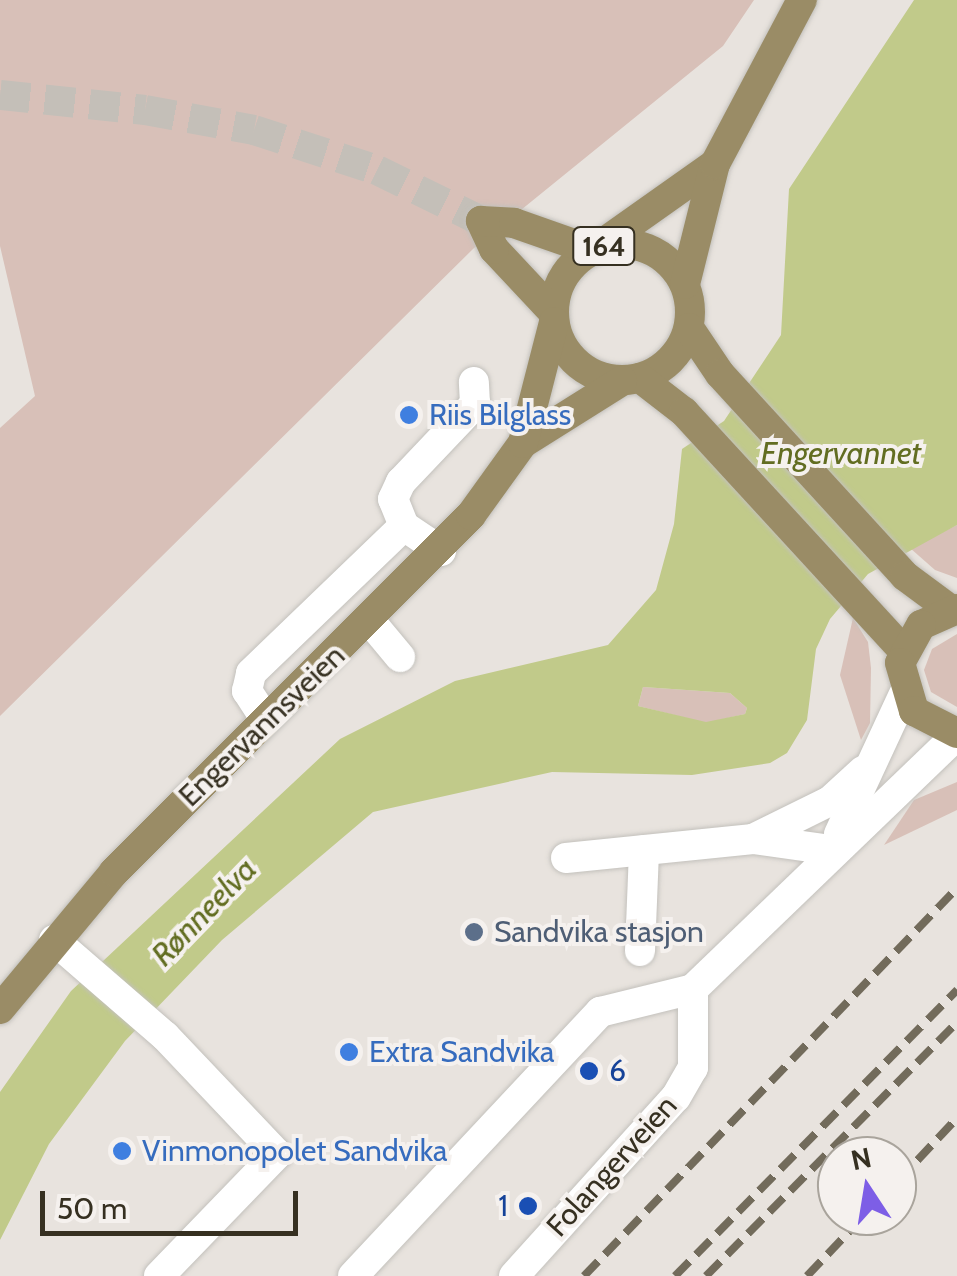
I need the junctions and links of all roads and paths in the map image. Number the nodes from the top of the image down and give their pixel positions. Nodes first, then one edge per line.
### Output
1 (802, 0) edge
2 (715, 164) junction
3 (594, 249) junction
4 (685, 284) junction
5 (553, 317) junction
6 (689, 328) junction
7 (631, 380) junction
8 (474, 382) dead end
9 (523, 443) junction
10 (404, 526) junction
11 (441, 551) junction
12 (954, 610) edge
13 (370, 621) junction
14 (904, 650) junction
15 (400, 656) dead end
16 (904, 694) junction
17 (266, 720) junction
18 (957, 734) edge
19 (880, 756) junction
20 (753, 839) junction
21 (644, 850) junction
22 (831, 850) junction
23 (566, 858) dead end
24 (54, 940) junction
25 (640, 950) dead end
26 (693, 988) junction
27 (0, 1009) edge
28 (159, 1276) edge
29 (353, 1276) edge
30 (514, 1276) edge

1 - 2 main road
2 - 3 main road
2 - 4 main road
3 - 4 main road, 164
3 - 5 main road, 164
3 - 5 main road, 164
4 - 6 main road
5 - 7 main road, 164
5 - 9 main road, Engervannsveien
6 - 7 main road
6 - 12 main road
7 - 9 main road, Engervannsveien
7 - 14 main road, 164
8 - 10 street
9 - 11 main road, Engervannsveien
10 - 11 street
10 - 17 street
11 - 13 main road, Engervannsveien
12 - 14 main road
13 - 15 street
13 - 17 main road, Engervannsveien
14 - 16 main road
16 - 18 main road
16 - 19 street
17 - 24 main road, Engervannsveien
18 - 22 street
19 - 20 street
19 - 22 street
20 - 21 street
20 - 22 street
21 - 23 street
21 - 25 street
22 - 26 street
24 - 27 main road, Engervannsveien
24 - 28 street
26 - 29 street
26 - 30 street, Folangerveien

